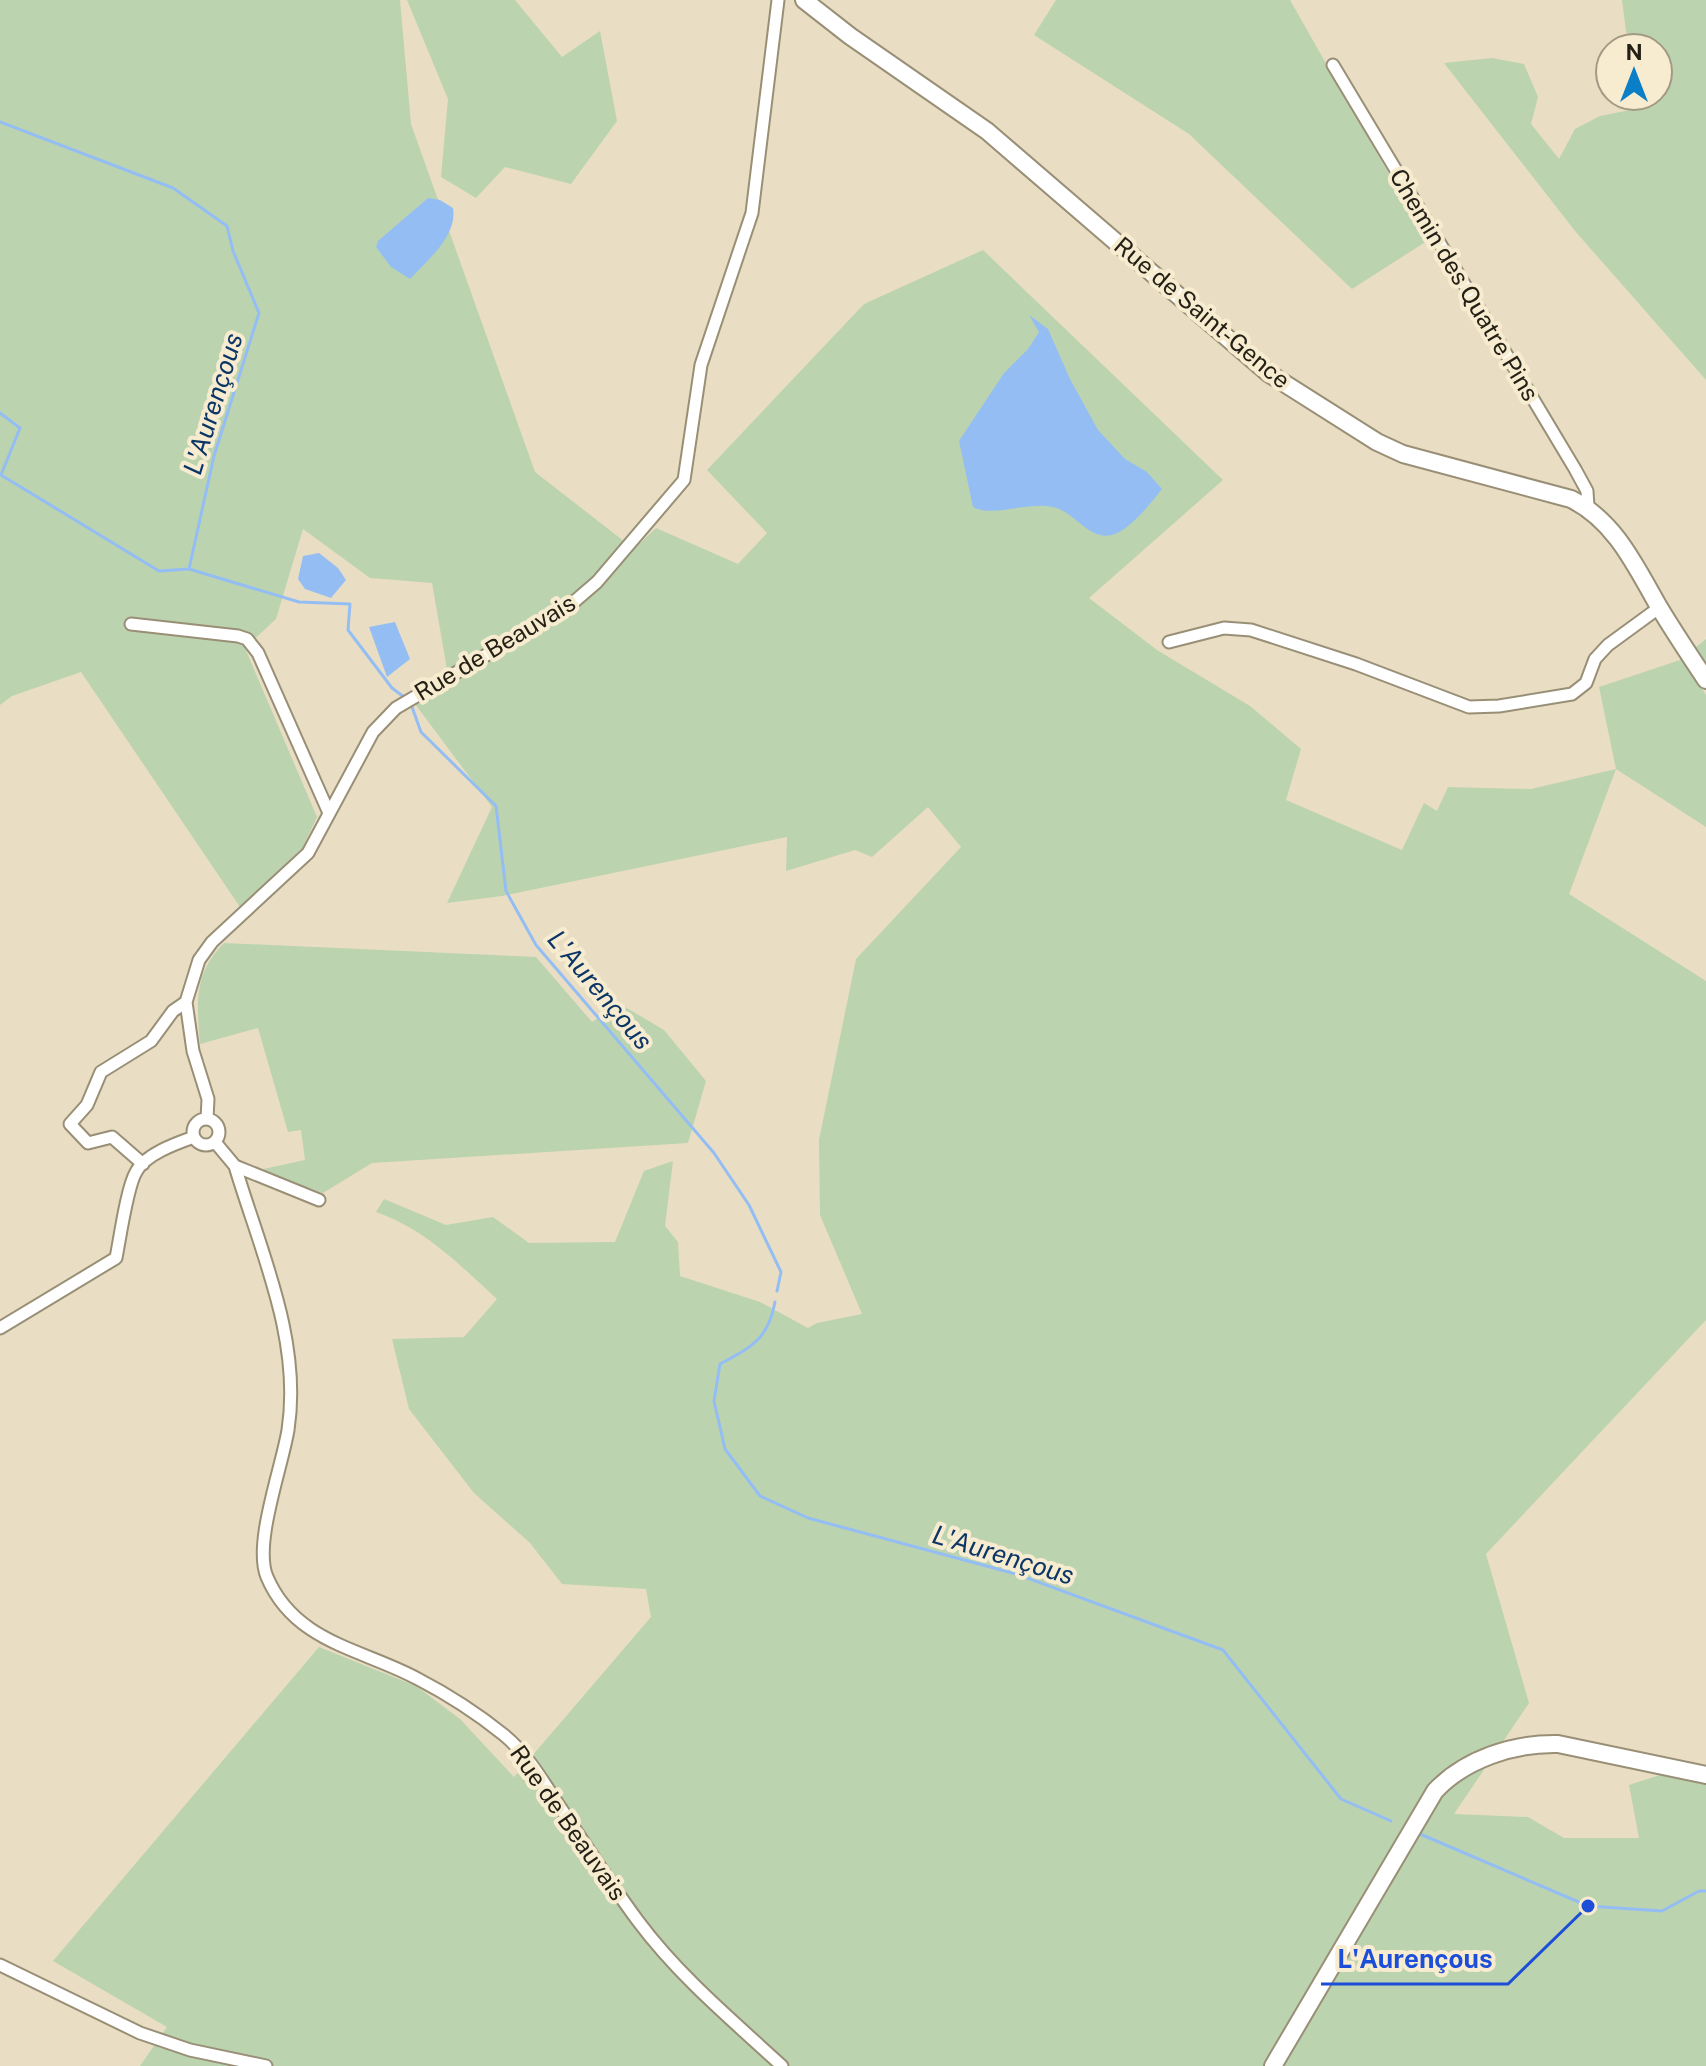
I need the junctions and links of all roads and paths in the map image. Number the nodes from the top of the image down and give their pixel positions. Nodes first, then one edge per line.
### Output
1 (778, 0) edge
2 (804, 0) edge
3 (1333, 65) dead end
4 (1588, 507) junction
5 (1660, 607) junction
6 (131, 624) dead end
7 (1169, 642) dead end
8 (1706, 680) edge
9 (329, 813) junction
10 (186, 1002) junction
11 (207, 1119) junction
12 (194, 1137) junction
13 (215, 1142) junction
14 (143, 1164) junction
15 (235, 1166) junction
16 (319, 1200) dead end
17 (0, 1328) edge
18 (1706, 1775) edge
19 (0, 1965) edge
20 (266, 2066) edge
21 (782, 2066) edge
22 (1273, 2066) edge

1 - 9 street, Rue de Beauvais
2 - 4 street, Rue de Saint-Gence
3 - 4 street, Chemin des Quatre Pins
4 - 5 street, Rue de Saint-Gence
5 - 7 street
5 - 8 street, Rue de Saint-Gence
6 - 9 street
9 - 10 street, Rue de Beauvais
10 - 11 street, Rue de Beauvais
10 - 14 street
11 - 12 street
11 - 13 street
12 - 13 street
12 - 14 street
13 - 15 street, Rue de Beauvais
14 - 17 street
15 - 16 street
15 - 21 street, Rue de Beauvais
18 - 22 street
19 - 20 street

